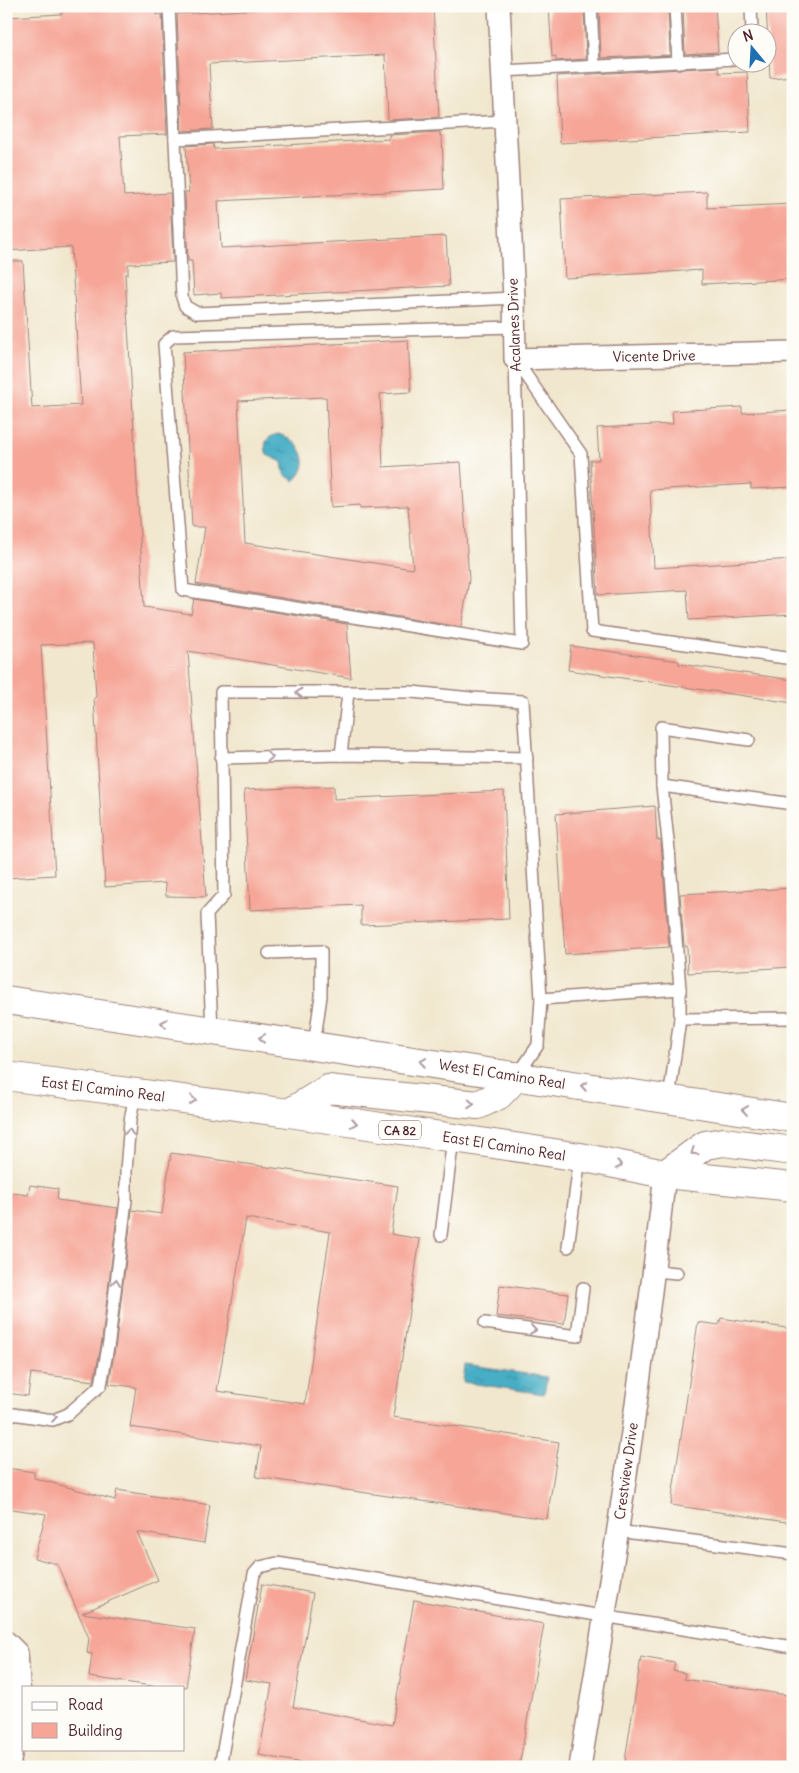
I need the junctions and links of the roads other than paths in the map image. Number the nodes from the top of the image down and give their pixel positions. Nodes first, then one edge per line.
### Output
1 (168, 6) edge
2 (499, 6) edge
3 (591, 6) edge
4 (675, 6) edge
5 (751, 6) edge
6 (752, 22) edge
7 (726, 60) edge
8 (678, 62) junction
9 (594, 66) junction
10 (502, 71) junction
11 (504, 121) junction
12 (175, 140) junction
13 (514, 298) junction
14 (515, 327) junction
15 (793, 352) edge
16 (515, 359) junction
17 (793, 659) edge
18 (348, 693) junction
19 (749, 740) dead end
20 (341, 755) junction
21 (221, 758) junction
22 (527, 758) junction
23 (662, 786) junction
24 (793, 804) edge
25 (269, 953) dead end
26 (680, 989) junction
27 (541, 999) junction
28 (6, 1000) edge
29 (793, 1018) edge
30 (680, 1019) junction
31 (212, 1030) junction
32 (314, 1045) junction
33 (6, 1076) edge
34 (517, 1076) junction
35 (135, 1093) junction
36 (669, 1099) junction
37 (289, 1113) junction
38 (793, 1118) edge
39 (453, 1138) junction
40 (793, 1151) edge
41 (580, 1157) junction
42 (665, 1174) junction
43 (793, 1187) edge
44 (441, 1236) dead end
45 (568, 1247) dead end
46 (654, 1271) junction
47 (677, 1273) dead end
48 (583, 1288) dead end
49 (485, 1323) dead end
50 (6, 1414) edge
51 (617, 1530) junction
52 (793, 1554) edge
53 (605, 1616) junction
54 (6, 1642) edge
55 (793, 1647) edge
56 (9, 1767) edge
57 (220, 1767) edge
58 (580, 1767) edge

1 - 12 lane
2 - 10 street, Acalanes Drive
3 - 9 lane
4 - 8 lane
5 - 6 lane
7 - 8 lane
8 - 9 lane
9 - 10 lane
10 - 11 street, Acalanes Drive
11 - 12 lane
11 - 13 street, Acalanes Drive
12 - 13 lane
13 - 14 street, Acalanes Drive
14 - 16 street, Acalanes Drive
14 - 16 lane, Acalanes Drive
15 - 16 street, Vicente Drive
16 - 17 lane
18 - 20 lane
18 -> 21 lane
18 - 22 lane
19 - 23 lane
21 -> 20 lane
20 - 22 lane
21 - 31 lane
22 - 27 lane
23 - 24 lane
23 - 26 lane
25 - 32 lane
26 - 27 lane
26 - 30 lane
27 - 34 lane
31 -> 28 main road
29 - 30 lane
30 - 36 lane
32 -> 31 main road, West El Camino Real
34 -> 32 main road, West El Camino Real
33 - 35 main road, East El Camino Real / CA 82
36 -> 34 main road, West El Camino Real
37 -> 34 main road
35 -> 37 main road, East El Camino Real / CA 82
50 -> 35 lane
38 -> 36 main road, West El Camino Real
37 -> 39 main road, East El Camino Real / CA 82
39 - 41 main road, East El Camino Real / CA 82
39 - 44 lane
40 -> 42 main road
41 -> 42 main road, East El Camino Real / CA 82
41 - 45 lane
42 - 43 main road, East El Camino Real / CA 82
42 - 46 street, Crestview Drive
46 - 47 lane
46 - 51 street, Crestview Drive
49 -> 48 lane
51 - 52 lane
51 - 53 street, Crestview Drive
53 - 55 lane
53 - 57 lane
53 - 58 street, Crestview Drive
54 - 56 street

